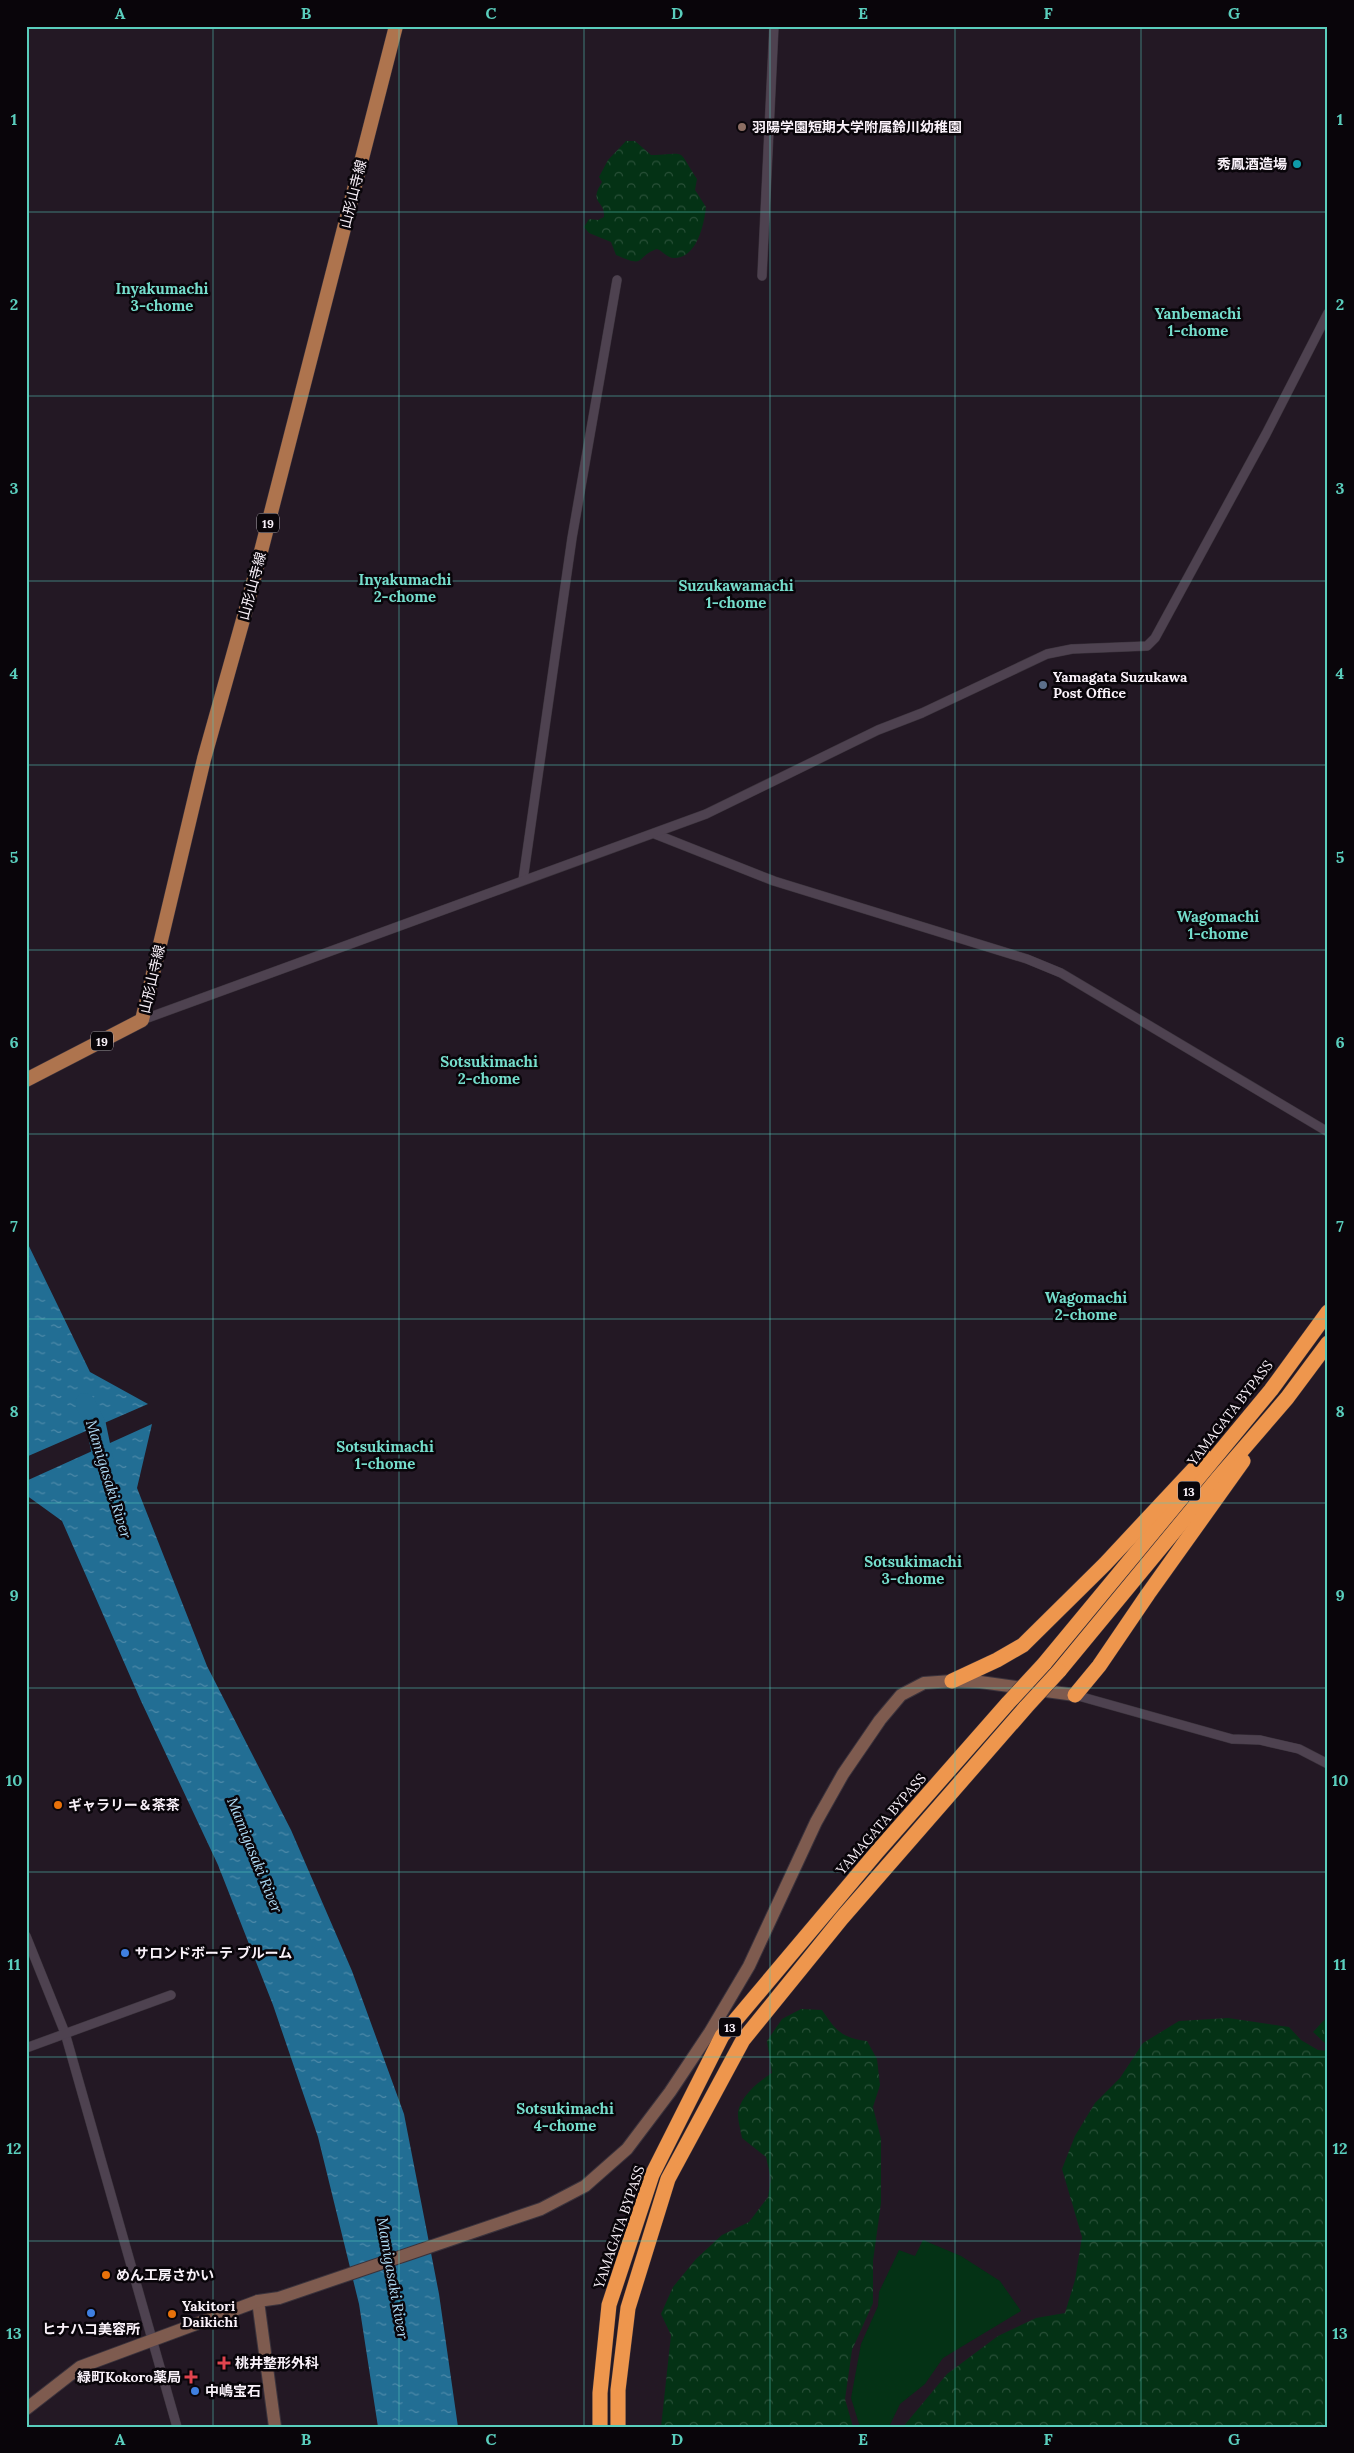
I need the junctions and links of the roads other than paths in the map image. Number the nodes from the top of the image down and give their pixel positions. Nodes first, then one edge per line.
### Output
1 (396, 26) edge
2 (774, 26) edge
3 (762, 276) dead end
4 (616, 280) dead end
5 (1328, 313) edge
6 (655, 834) junction
7 (523, 880) junction
8 (142, 1020) junction
9 (26, 1080) edge
10 (1328, 1132) edge
11 (1328, 1312) edge
12 (1328, 1343) edge
13 (1271, 1390) junction
14 (1287, 1398) junction
15 (952, 1681) junction
16 (1075, 1695) junction
17 (1328, 1764) edge
18 (26, 1936) edge
19 (171, 1995) dead end
20 (65, 2033) junction
21 (26, 2048) edge
22 (258, 2301) junction
23 (154, 2338) junction
24 (26, 2408) edge
25 (177, 2427) edge
26 (275, 2427) edge
27 (600, 2427) edge
28 (618, 2427) edge

1 - 8 main road, 山形山寺線 / 19
2 - 3 street
4 - 7 street
5 - 6 street
6 - 7 street
6 - 10 street
7 - 8 street
8 - 9 main road, 山形山寺線 / 19
11 - 13 highway, YAMAGATA BYPASS / 13
12 - 14 highway, 13
13 - 15 highway
13 - 27 highway, YAMAGATA BYPASS / 13, bridge
14 - 16 highway
14 - 28 highway, 13, bridge
15 - 16 street
15 - 22 street
16 - 17 street
18 - 20 street
19 - 20 street
20 - 21 street
20 - 23 street
22 - 23 street
22 - 26 street
23 - 24 street
23 - 25 street

